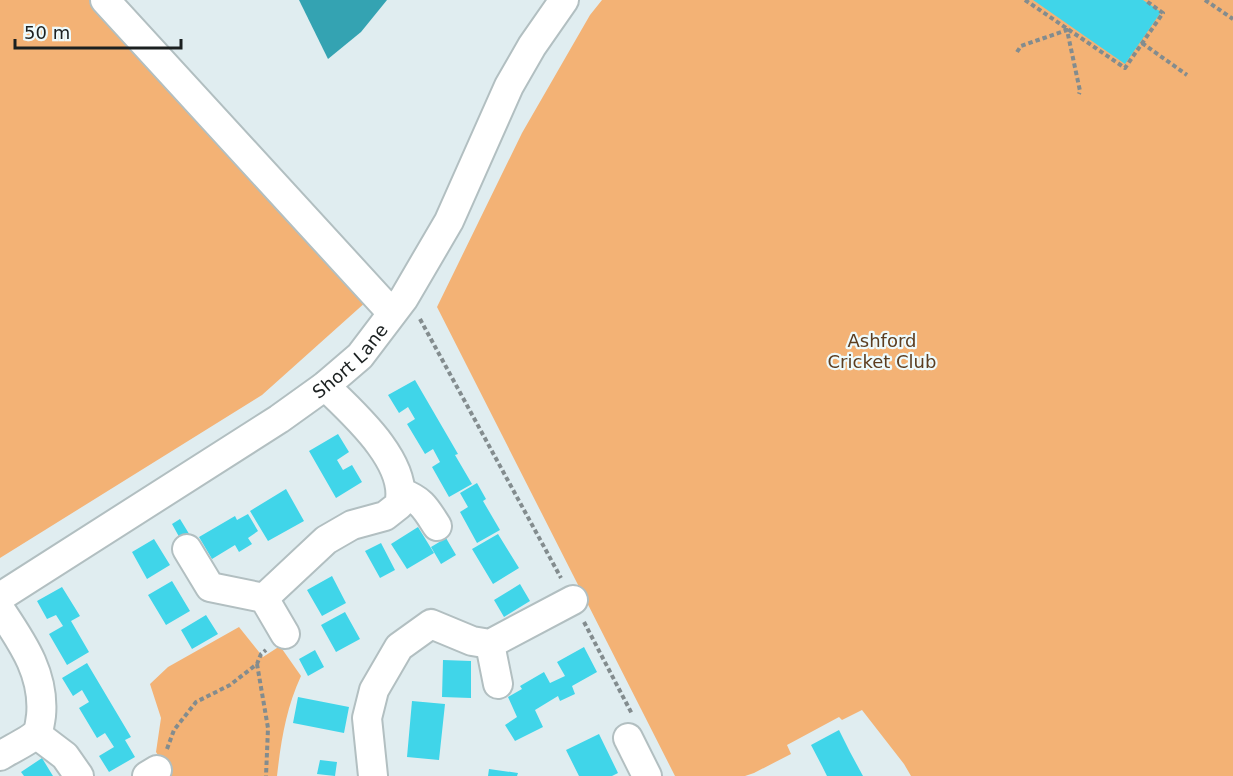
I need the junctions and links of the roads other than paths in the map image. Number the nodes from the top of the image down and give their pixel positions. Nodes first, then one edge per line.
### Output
1 (105, 0) edge
2 (564, 0) edge
3 (398, 306) junction
4 (325, 386) junction
5 (402, 493) junction
6 (437, 526) dead end
7 (187, 549) dead end
8 (0, 597) edge
9 (264, 598) junction
10 (573, 600) road end
11 (0, 609) edge
12 (285, 634) road end
13 (490, 644) junction
14 (498, 684) dead end
15 (633, 731) road end
16 (36, 734) junction
17 (0, 756) edge
18 (79, 776) edge
19 (373, 776) edge
20 (647, 776) edge

1 - 3 street
2 - 3 street, Short Lane
3 - 4 street, Short Lane
4 - 5 street
4 - 8 street, Short Lane
5 - 6 street
5 - 9 street
7 - 9 street
9 - 12 street
10 - 13 street
11 - 16 street
13 - 14 street
13 - 19 street
15 - 20 street
16 - 17 street
16 - 18 street

